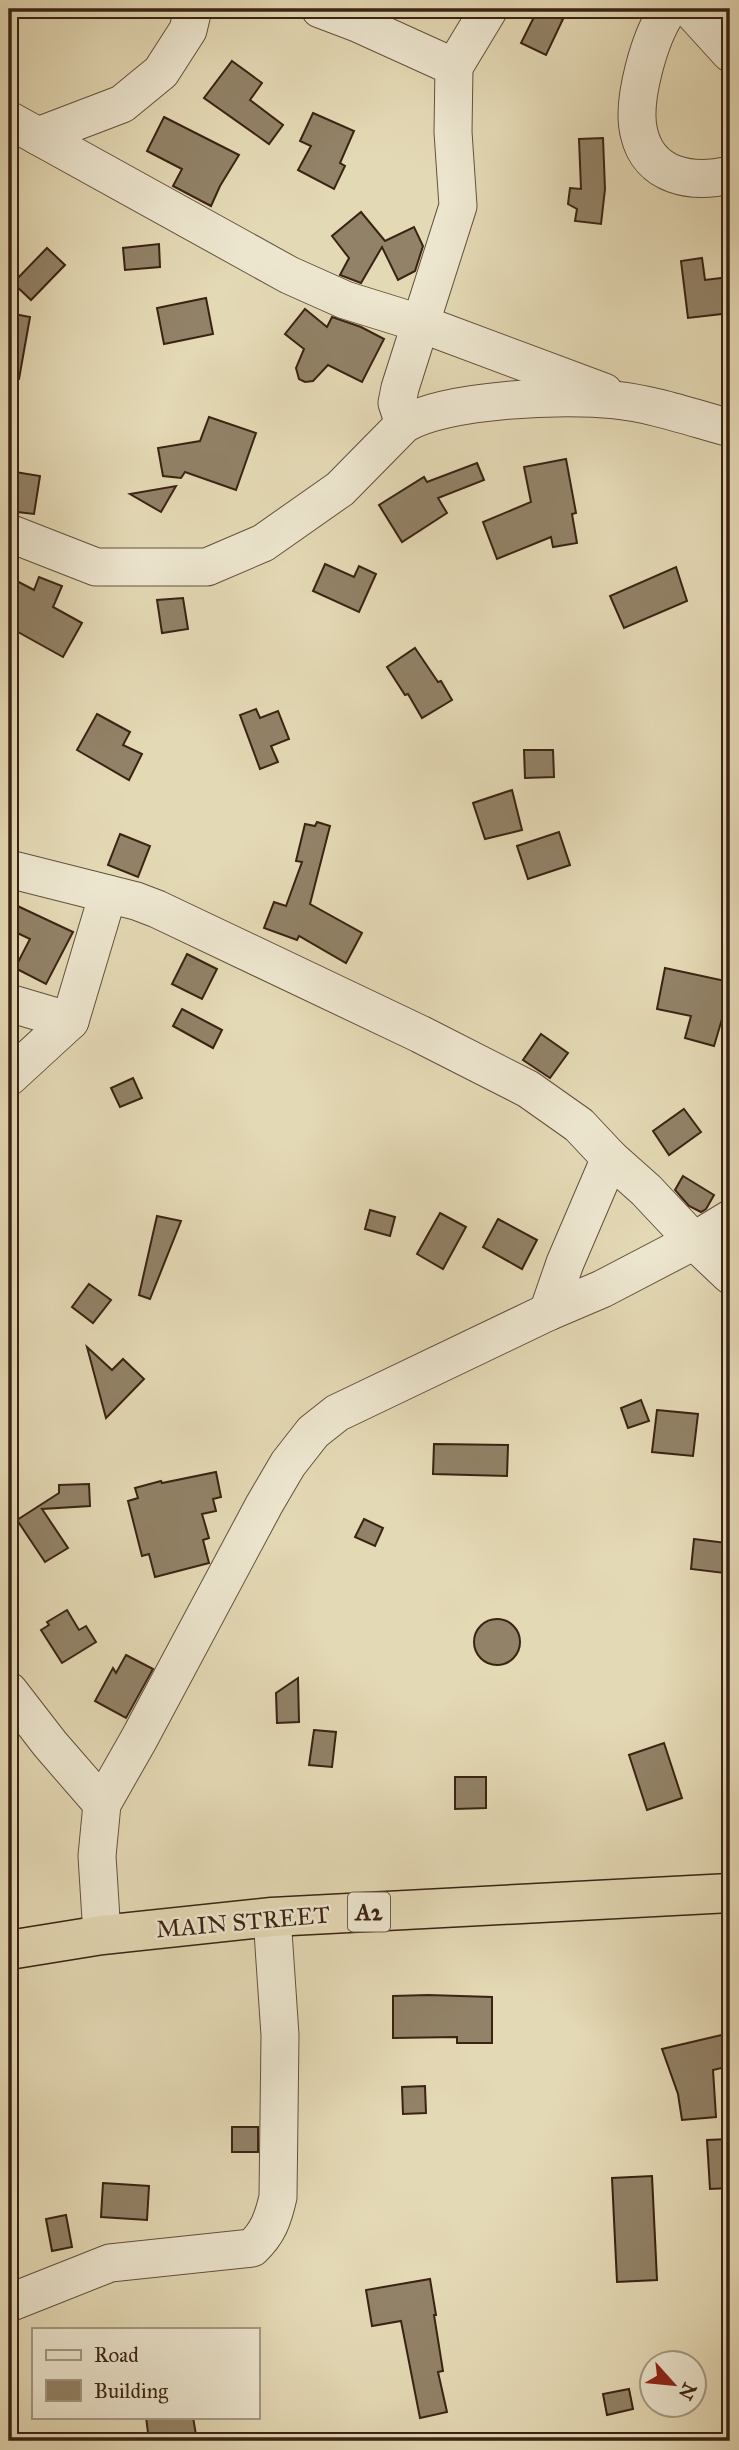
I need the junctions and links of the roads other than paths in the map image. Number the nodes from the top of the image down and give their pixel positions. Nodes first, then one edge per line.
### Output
1 (194, 9) edge
2 (320, 9) edge
3 (489, 9) edge
4 (669, 9) edge
5 (690, 9) edge
6 (730, 54) edge
7 (454, 67) junction
8 (24, 128) edge
9 (730, 175) edge
10 (419, 323) junction
11 (636, 404) junction
12 (404, 424) junction
13 (730, 428) edge
14 (9, 533) edge
15 (9, 869) edge
16 (108, 894) junction
17 (9, 1003) edge
18 (70, 1021) junction
19 (9, 1077) edge
20 (610, 1158) junction
21 (730, 1219) edge
22 (694, 1241) junction
23 (730, 1275) edge
24 (548, 1312) junction
25 (9, 1691) edge
26 (102, 1804) junction
27 (730, 1893) edge
28 (272, 1917) junction
29 (102, 1935) junction
30 (9, 1950) edge
31 (9, 2303) edge

1 - 8 street
2 - 7 street
3 - 7 street
4 - 9 street
5 - 6 street
7 - 10 street
8 - 10 street
10 - 11 street
10 - 12 street
11 - 12 street
11 - 13 street
12 - 14 street
15 - 16 street
16 - 18 street
16 - 20 street
17 - 18 street
18 - 19 street
20 - 22 street
20 - 24 street
21 - 22 street
22 - 23 street
22 - 24 street
24 - 26 street
25 - 26 street
26 - 29 street
27 - 28 highway, MAIN STREET / A2
28 - 29 highway, MAIN STREET / A2
28 - 31 street
29 - 30 highway, MAIN STREET / A2

